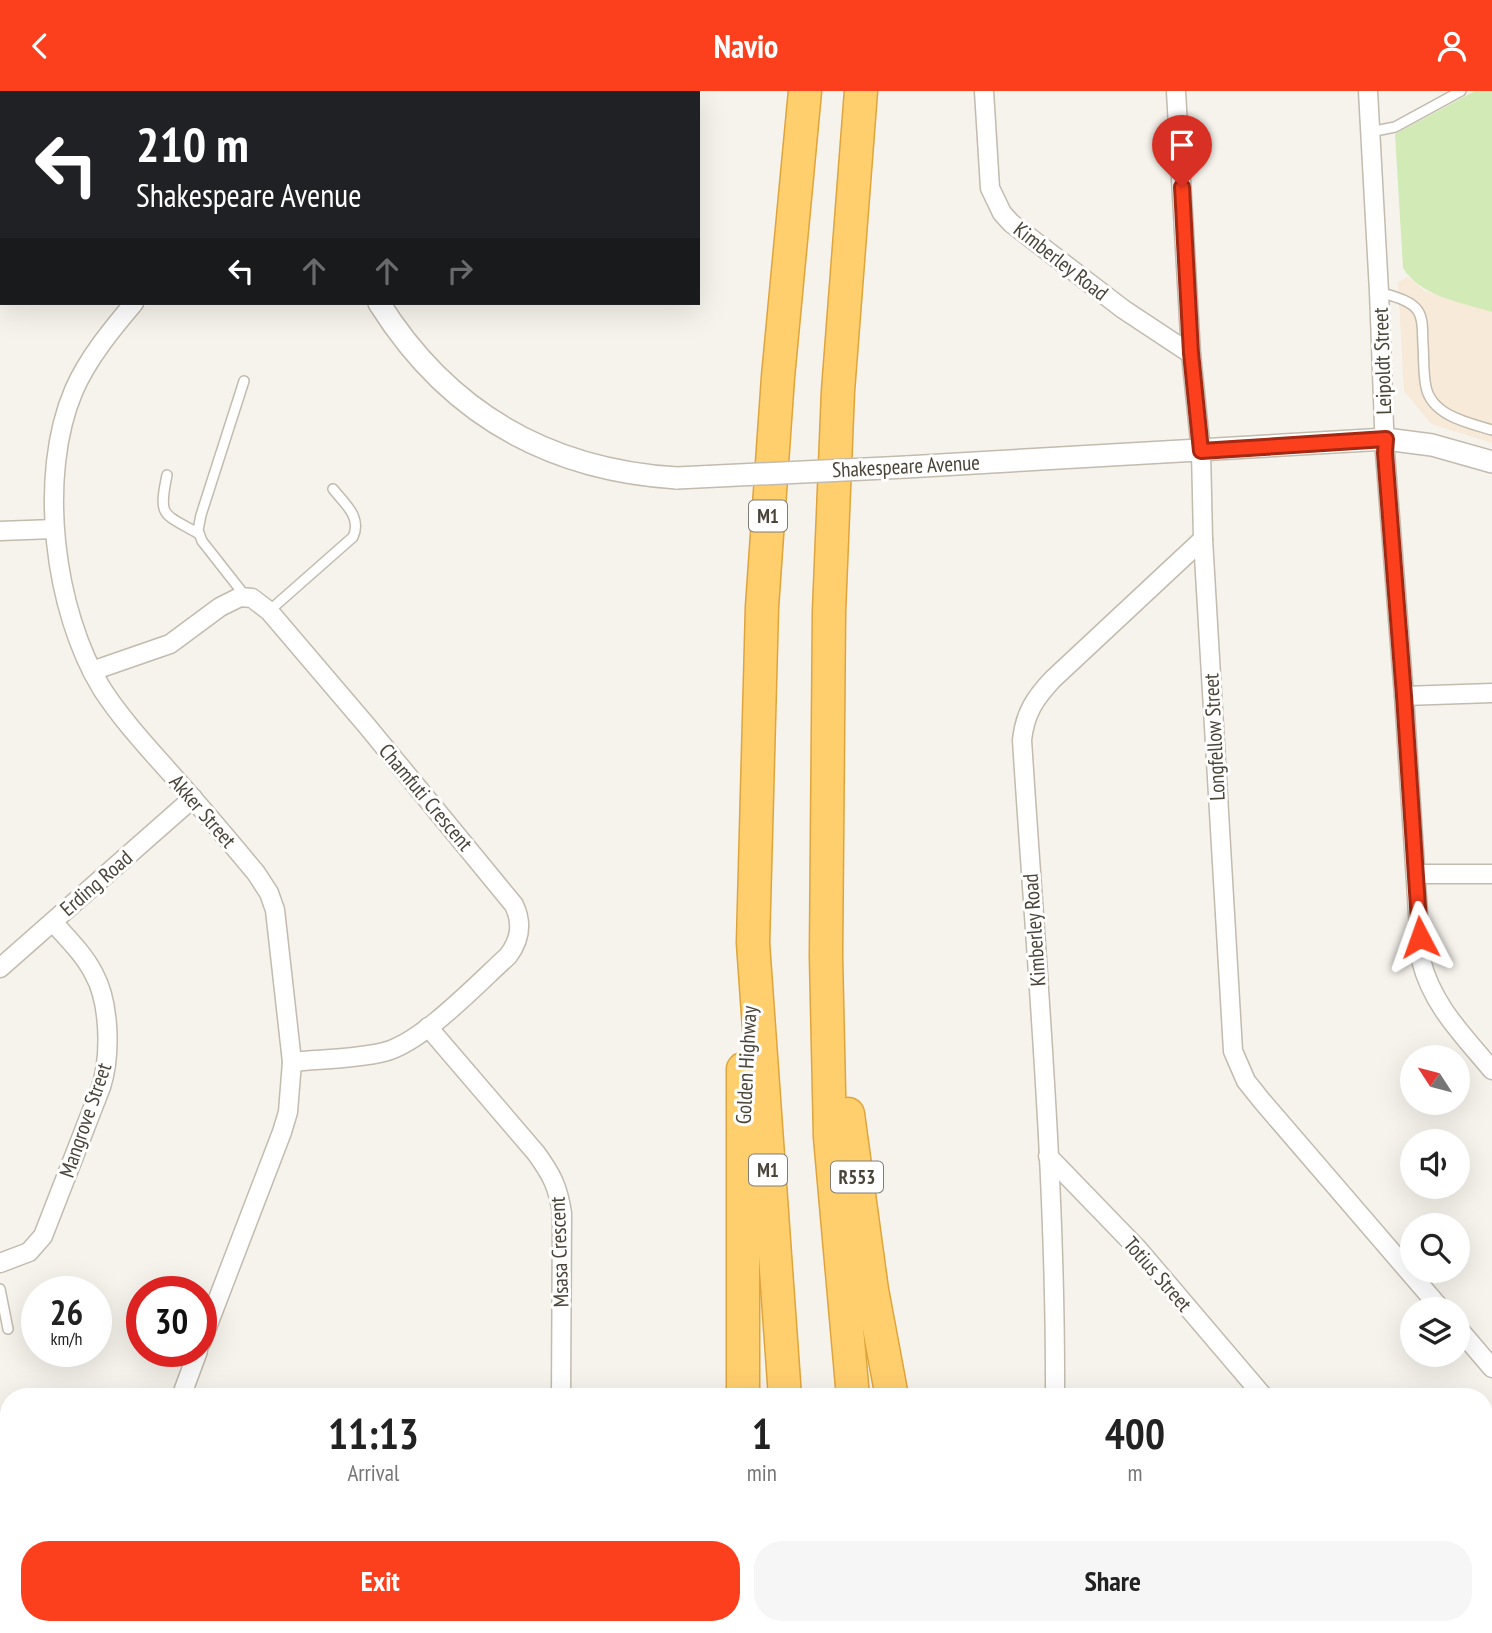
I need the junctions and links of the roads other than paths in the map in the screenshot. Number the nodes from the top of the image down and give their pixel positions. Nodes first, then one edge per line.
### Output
1 (805, 91) edge
2 (861, 91) edge
3 (984, 91) edge
4 (1176, 91) edge
5 (1368, 91) edge
6 (1461, 91) edge
7 (1370, 132) junction
8 (1379, 292) junction
9 (132, 305) edge
10 (380, 305) edge
11 (1191, 353) junction
12 (244, 381) dead end
13 (1492, 430) edge
14 (1386, 439) junction
15 (1201, 451) junction
16 (1492, 462) edge
17 (167, 475) dead end
18 (333, 489) dead end
19 (54, 529) junction
20 (0, 531) edge
21 (198, 534) junction
22 (1203, 539) junction
23 (246, 597) junction
24 (269, 611) junction
25 (92, 671) junction
26 (1492, 693) edge
27 (1404, 696) junction
28 (193, 799) junction
29 (1416, 874) junction
30 (1492, 874) edge
31 (53, 922) junction
32 (753, 943) junction
33 (826, 956) junction
34 (0, 968) edge
35 (428, 1027) junction
36 (292, 1062) junction
37 (1492, 1069) edge
38 (1048, 1156) junction
39 (0, 1263) edge
40 (0, 1289) edge
41 (1431, 1297) edge
42 (217, 1301) edge
43 (8, 1329) dead end
44 (1470, 1342) edge
45 (192, 1367) edge
46 (1492, 1368) edge
47 (184, 1388) edge
48 (561, 1388) edge
49 (743, 1388) edge
50 (784, 1388) edge
51 (852, 1388) edge
52 (890, 1388) edge
53 (1055, 1388) edge
54 (1256, 1388) edge

1 - 32 highway, M1
2 - 33 highway
3 - 11 street, Kimberley Road
4 - 11 street, Longfellow Street
5 - 7 street, Leipoldt Street
6 - 7 lane
7 - 8 street, Leipoldt Street
8 - 13 lane
8 - 14 street, Leipoldt Street
9 - 19 street, Akker Street
10 - 15 street, Shakespeare Avenue, bridge
11 - 15 street, Longfellow Street
12 - 21 lane
14 - 15 street, Shakespeare Avenue
14 - 16 street, Shakespeare Avenue
14 - 27 street, Leipoldt Street
15 - 22 street, Longfellow Street
17 - 21 lane
18 - 24 lane
19 - 20 street
19 - 25 street, Akker Street
21 - 23 lane
22 - 38 street, Kimberley Road
22 - 41 street, Longfellow Street
23 - 24 street, Chamfuti Crescent
23 - 25 street
24 - 35 street, Chamfuti Crescent
25 - 28 street, Akker Street
26 - 27 street
27 - 29 street, Leipoldt Street
28 - 31 street, Erding Road
28 - 36 street, Akker Street
29 - 30 street
29 - 37 street, Leipoldt Street
31 - 34 street, Erding Road
31 - 39 street, Mangrove Street
32 - 49 highway, Golden Highway
32 - 50 highway, M1
33 - 51 highway
33 - 52 highway, R553
35 - 36 street, Chamfuti Crescent
35 - 48 street, Msasa Crescent
36 - 42 street, Akker Street
38 - 53 street, Kimberley Road
38 - 54 street, Totius Street
40 - 43 lane
44 - 46 street
45 - 47 street

